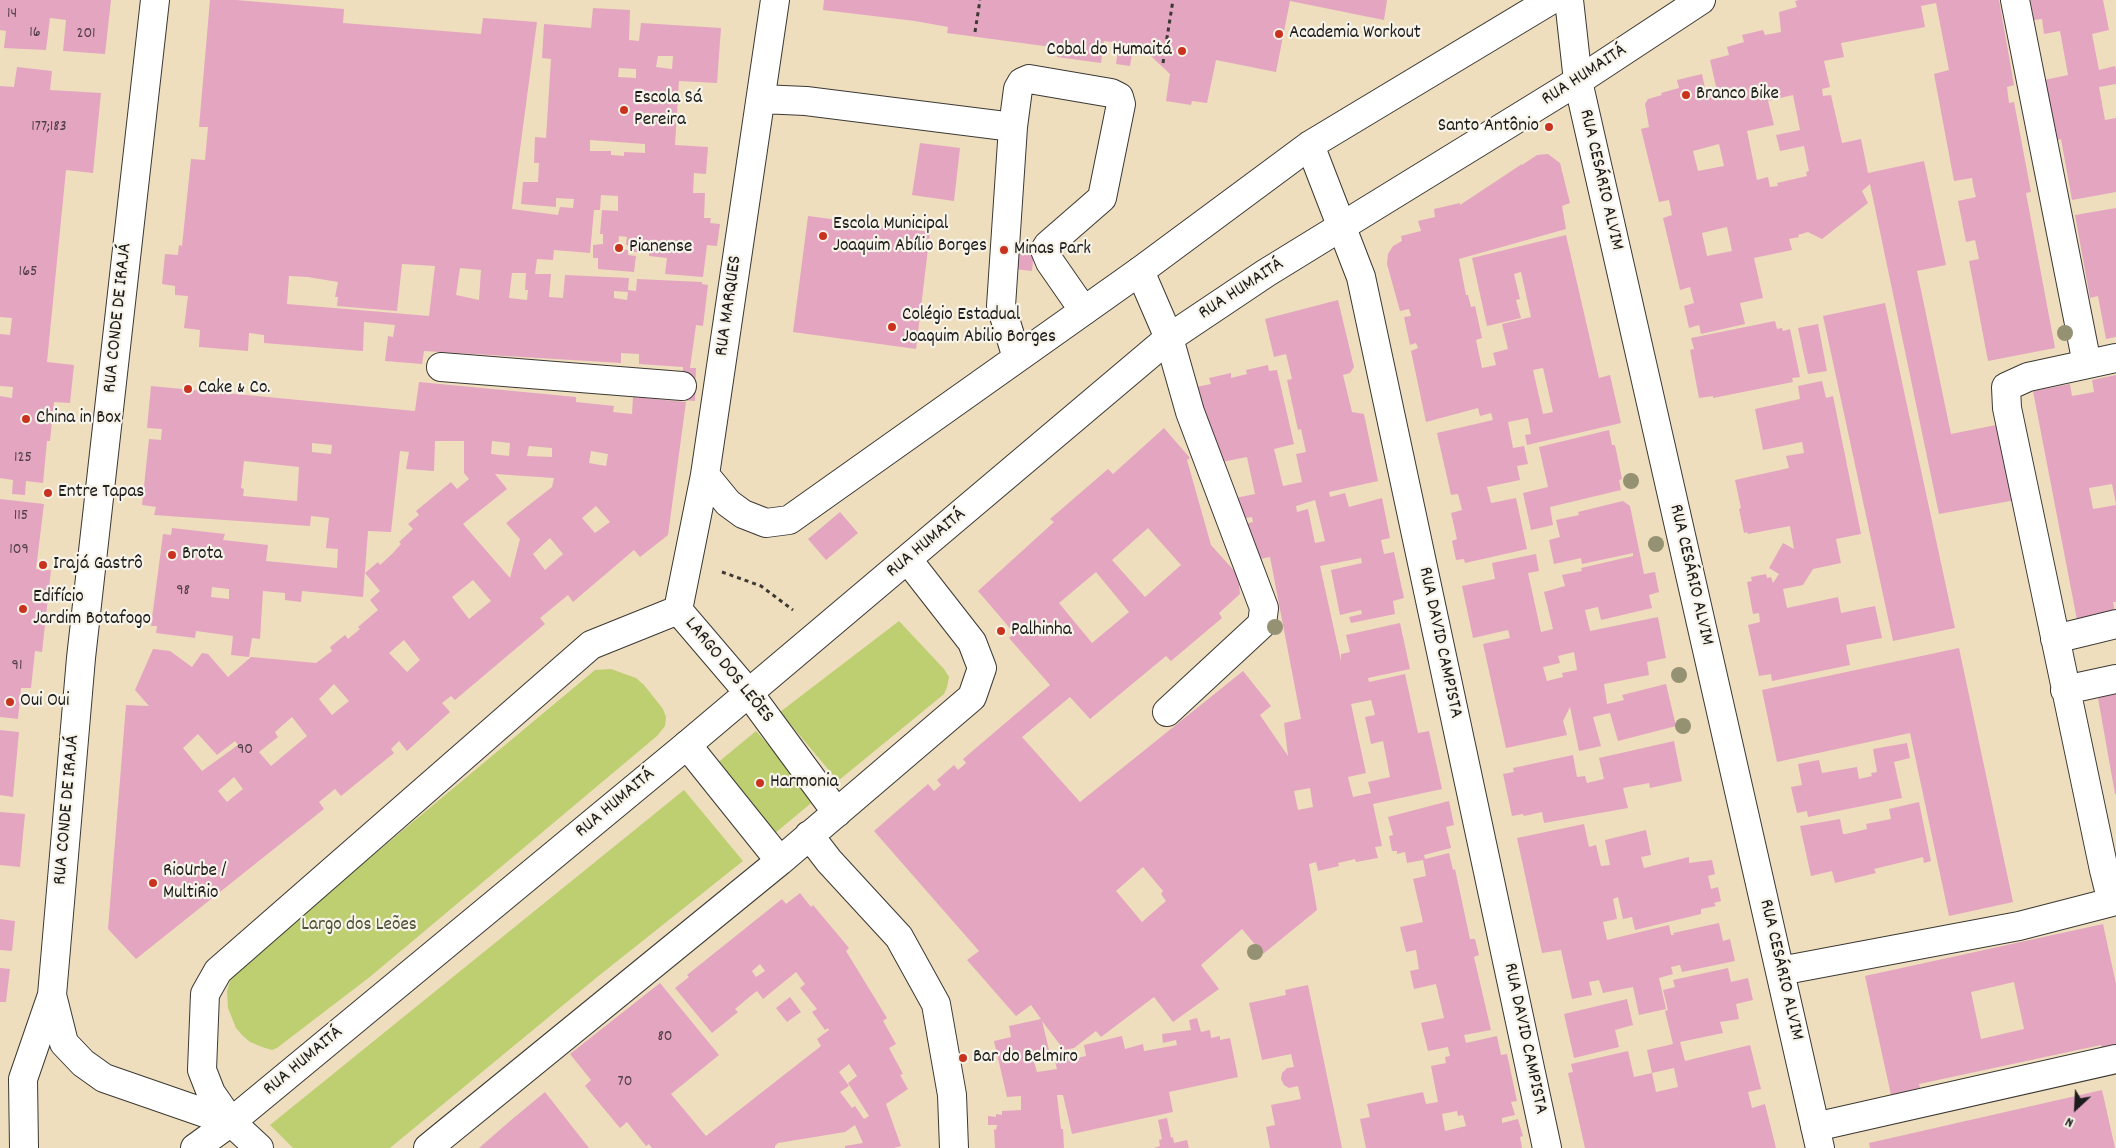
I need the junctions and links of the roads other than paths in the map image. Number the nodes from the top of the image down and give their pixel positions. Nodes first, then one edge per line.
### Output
1 (155, 0) edge
2 (775, 0) edge
3 (1551, 0) edge
4 (1569, 0) edge
5 (1701, 0) edge
6 (2015, 0) edge
7 (1578, 82) junction
8 (761, 99) junction
9 (1013, 126) junction
10 (1310, 145) junction
11 (1342, 228) junction
12 (1140, 271) junction
13 (1084, 311) junction
14 (1169, 338) junction
15 (1017, 358) junction
16 (2116, 358) edge
17 (2087, 364) junction
18 (441, 367) dead end
19 (698, 388) junction
20 (705, 475) junction
21 (908, 560) junction
22 (678, 610) junction
23 (2116, 624) edge
24 (2055, 639) junction
25 (2116, 679) edge
26 (2065, 690) junction
27 (748, 692) junction
28 (1167, 712) dead end
29 (687, 746) junction
30 (837, 813) junction
31 (809, 835) junction
32 (780, 861) junction
33 (2114, 902) edge
34 (1780, 971) junction
35 (52, 995) junction
36 (2116, 1059) edge
37 (231, 1122) junction
38 (1818, 1137) edge
39 (24, 1148) edge
40 (196, 1148) edge
41 (259, 1148) edge
42 (428, 1148) edge
43 (954, 1148) edge
44 (1547, 1148) edge

1 - 35 street, RUA CONDE DE IRAJÁ
2 - 8 street, RUA MARQUES
3 - 10 street
4 - 7 street, RUA CESÁRIO ALVIM
5 - 7 street, RUA HUMAITÁ
6 - 17 street
7 - 11 street, RUA HUMAITÁ
7 - 34 street, RUA CESÁRIO ALVIM
8 - 9 street
8 - 19 street, RUA MARQUES
9 - 13 street
9 - 15 street
10 - 11 street, RUA DAVID CAMPISTA
10 - 12 street
11 - 14 street, RUA HUMAITÁ
11 - 44 street, RUA DAVID CAMPISTA
12 - 13 street
12 - 14 street
13 - 15 street
14 - 21 street, RUA HUMAITÁ
14 - 28 street
15 - 20 street
16 - 17 street
17 - 24 street
18 - 19 street
19 - 20 street, RUA MARQUES
20 - 22 street, RUA MARQUES
21 - 27 street, RUA HUMAITÁ
21 - 30 street
22 - 27 street, LARGO DOS LEÕES
22 - 37 street, LARGO DOS LEÕES
23 - 24 street
24 - 26 street
25 - 26 street
26 - 33 street
27 - 29 street, RUA HUMAITÁ
27 - 30 street, LARGO DOS LEÕES
29 - 32 street
29 - 37 street, RUA HUMAITÁ
30 - 31 street
31 - 32 street
31 - 43 street
32 - 42 street
33 - 34 street
34 - 38 street, RUA CESÁRIO ALVIM
35 - 37 street, RUA CONDE DE IRAJÁ
35 - 39 street, RUA CONDE DE IRAJÁ
36 - 38 street
37 - 40 street, RUA HUMAITÁ
37 - 41 street, LARGO DOS LEÕES

